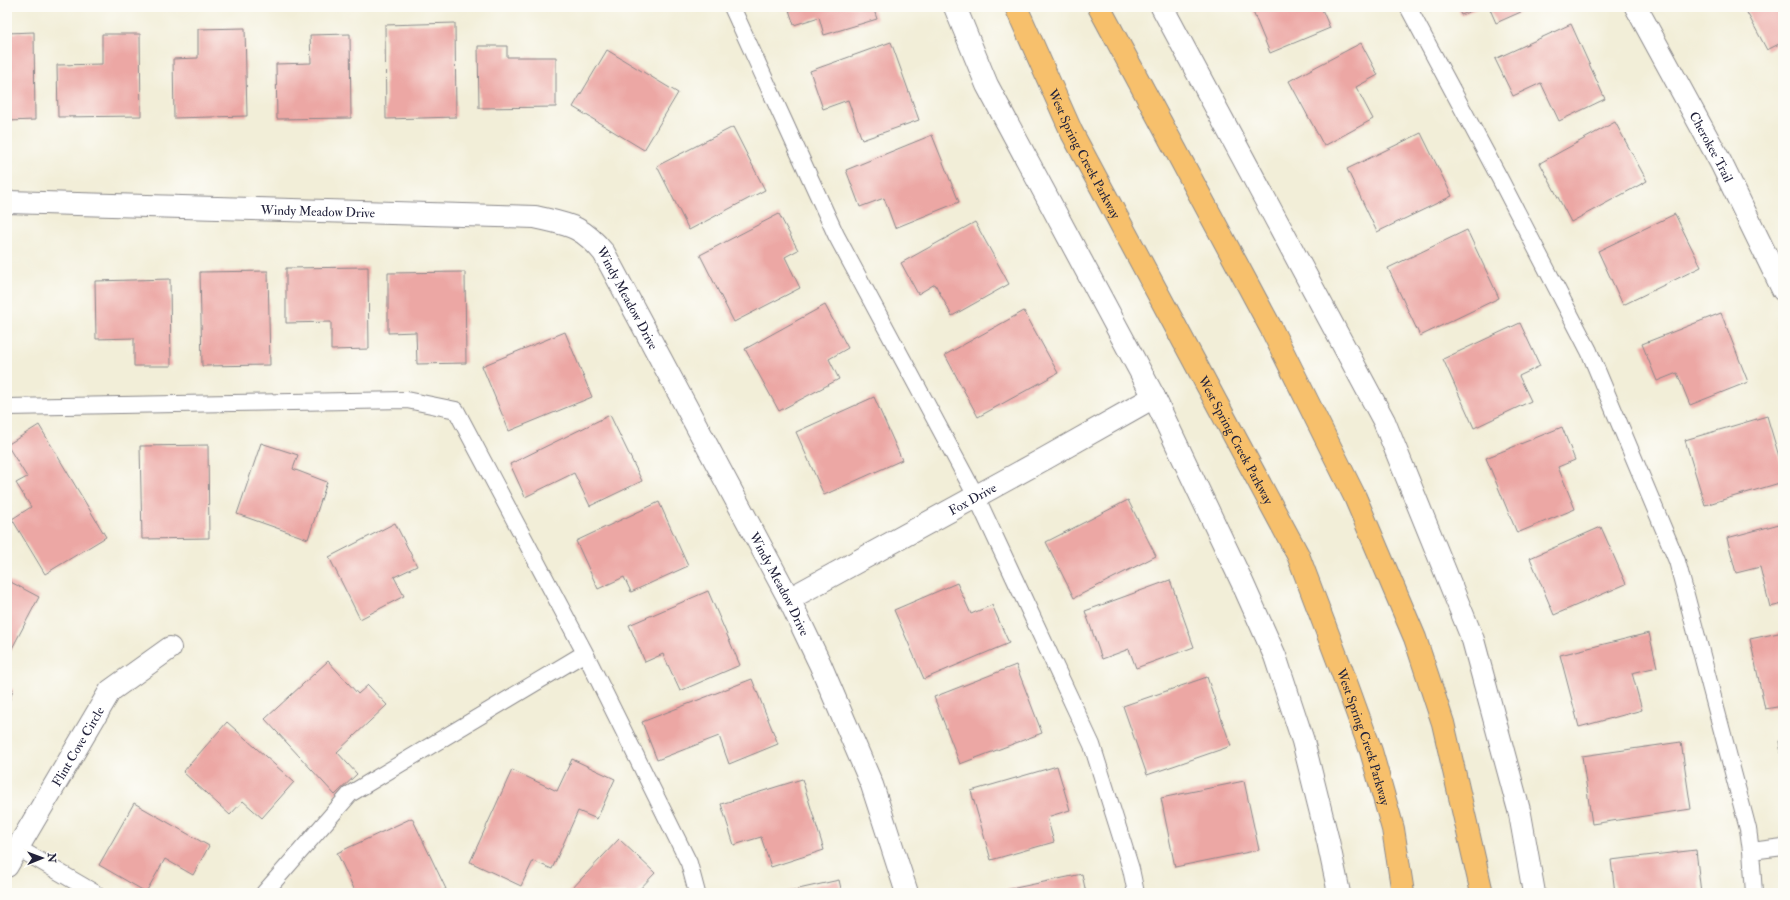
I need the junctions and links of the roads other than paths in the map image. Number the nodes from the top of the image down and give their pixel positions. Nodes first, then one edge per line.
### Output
1 (732, 7) edge
2 (954, 7) edge
3 (1016, 7) edge
4 (1099, 7) edge
5 (1162, 7) edge
6 (1408, 7) edge
7 (1636, 7) edge
8 (7, 202) edge
9 (1783, 290) edge
10 (1154, 397) junction
11 (7, 407) edge
12 (976, 496) junction
13 (789, 600) junction
14 (170, 648) dead end
15 (585, 653) junction
16 (1783, 847) edge
17 (1751, 852) junction
18 (12, 857) edge
19 (95, 893) edge
20 (264, 893) edge
21 (697, 893) edge
22 (907, 893) edge
23 (1136, 893) edge
24 (1339, 893) edge
25 (1403, 893) edge
26 (1482, 893) edge
27 (1534, 893) edge
28 (1754, 893) edge

1 - 12 lane
2 - 10 street
3 - 25 main road, West Spring Creek Parkway
4 - 26 main road
5 - 27 street
6 - 17 lane
7 - 9 street, Cherokee Trail
8 - 13 street, Windy Meadow Drive
10 - 12 street, Fox Drive
10 - 24 street
11 - 15 lane
12 - 13 street, Fox Drive
12 - 23 lane
13 - 22 street, Windy Meadow Drive
14 - 18 street, Flint Cove Circle
15 - 20 lane
15 - 21 lane
16 - 17 lane
17 - 28 lane
18 - 19 lane

